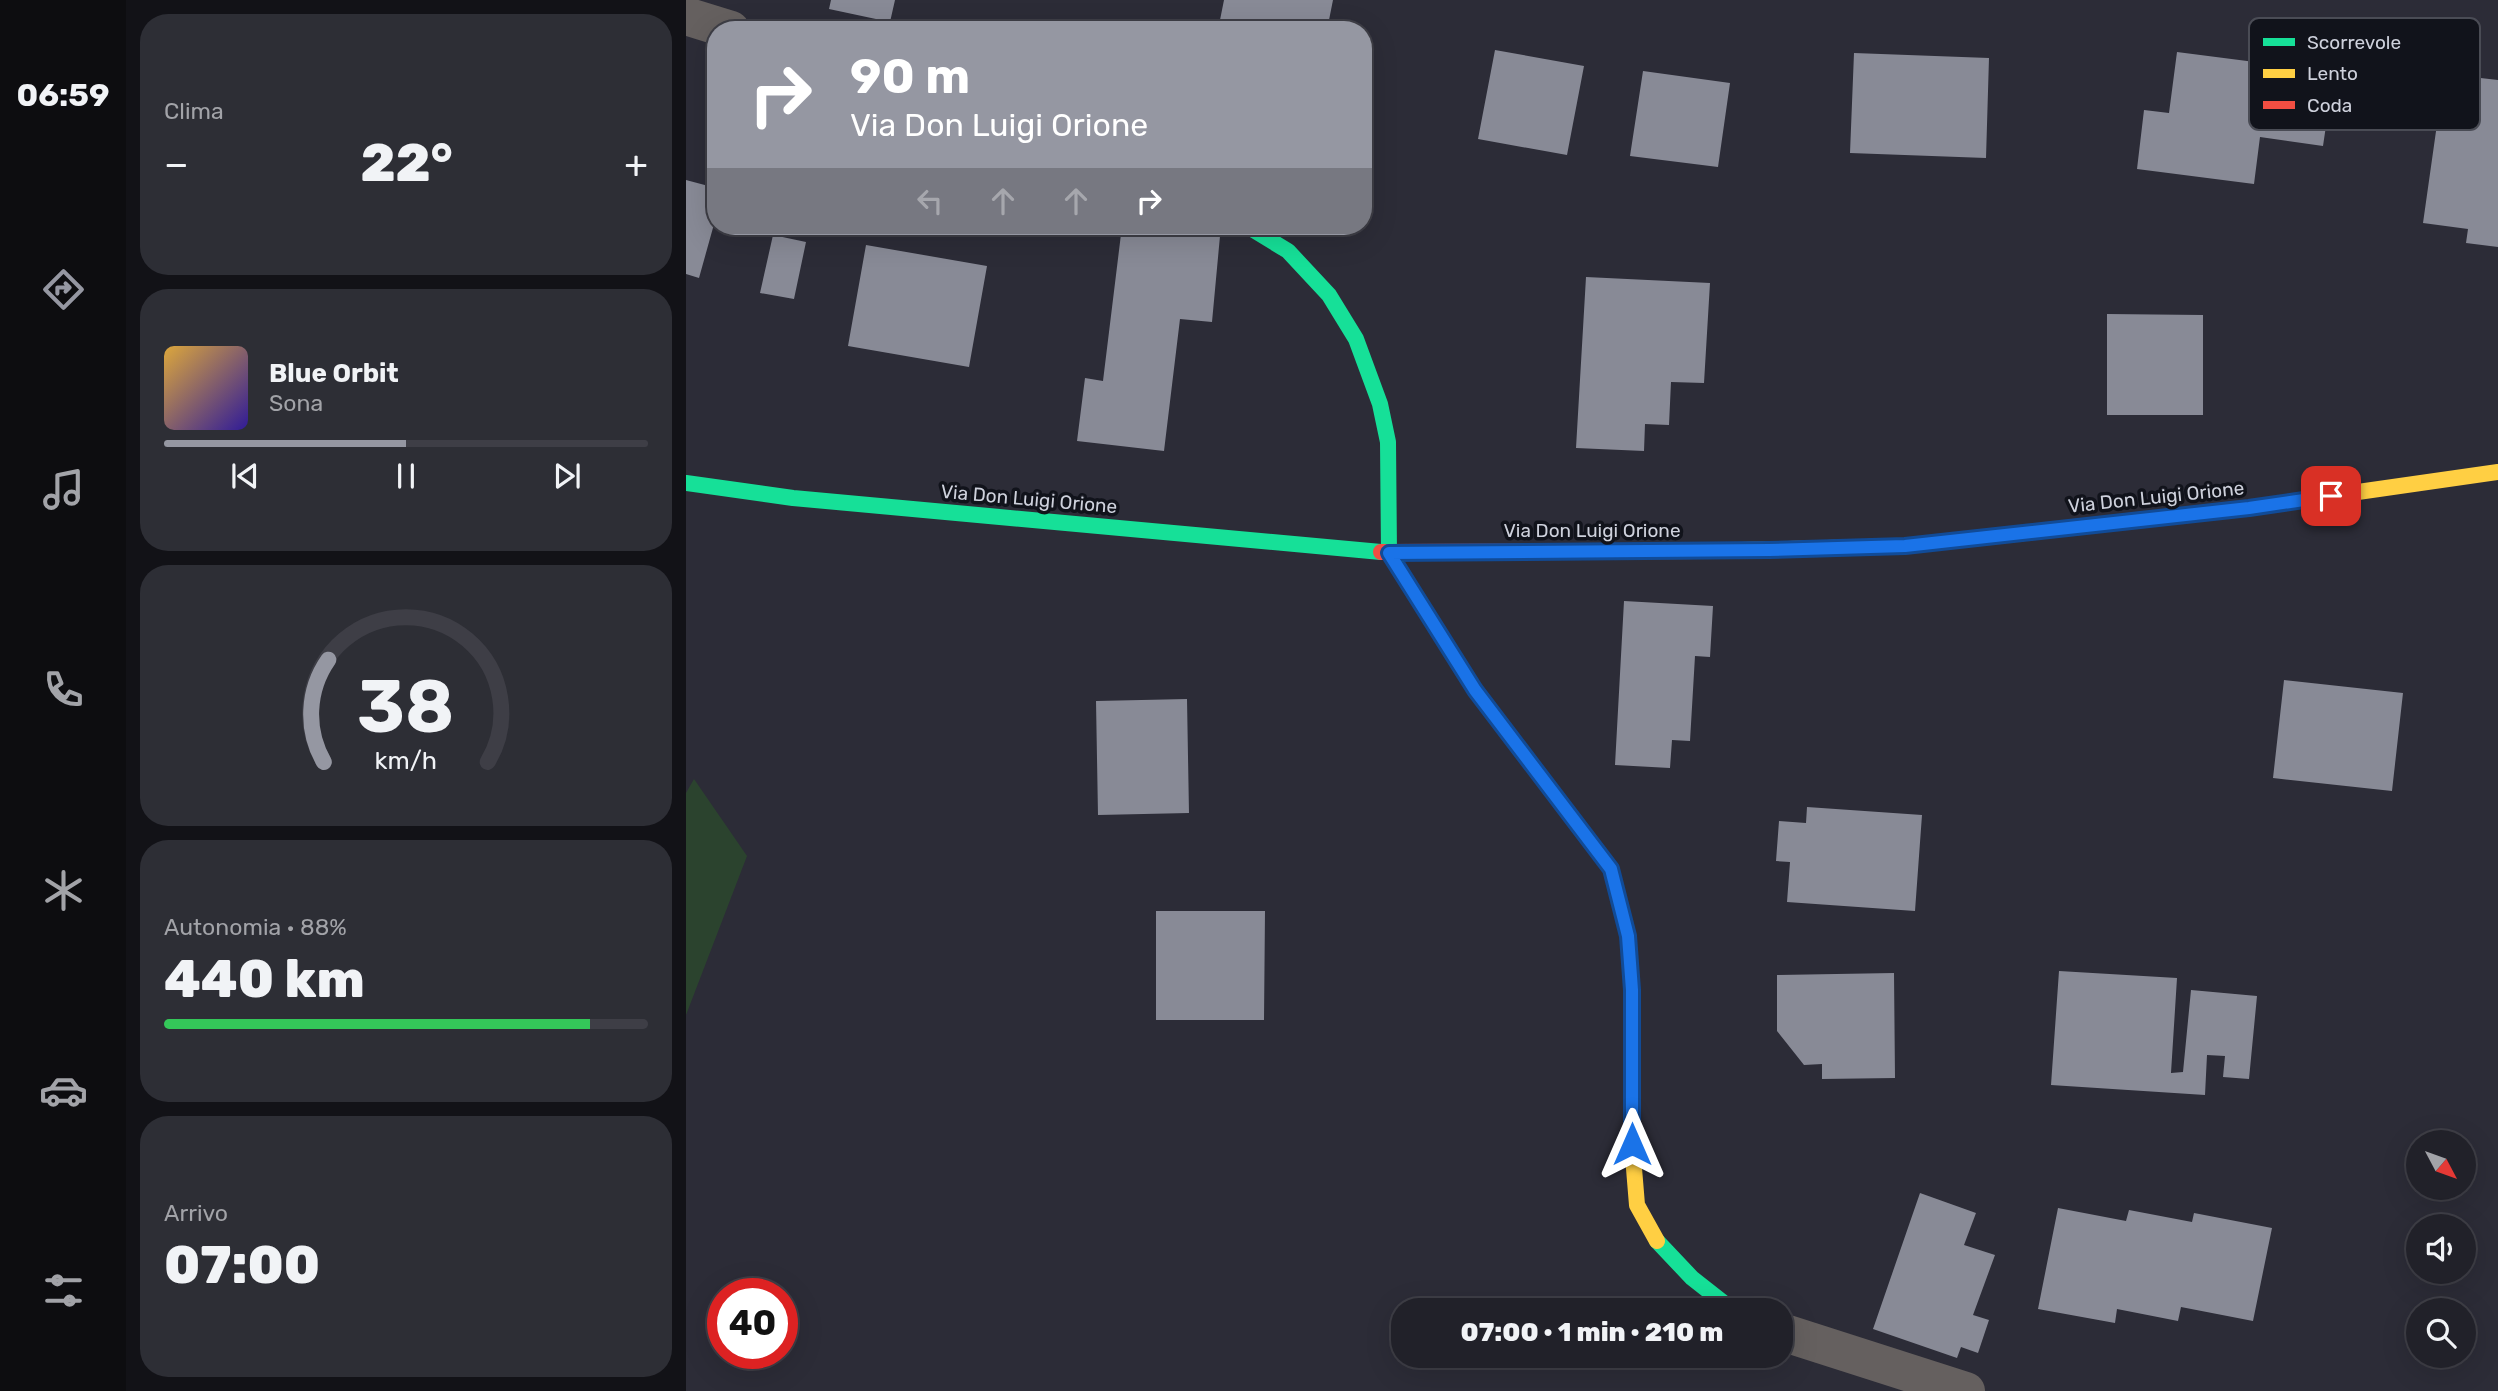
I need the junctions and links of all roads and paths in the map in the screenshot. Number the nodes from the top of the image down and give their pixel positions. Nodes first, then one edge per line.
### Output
1 (686, 16) edge
2 (707, 23) edge
3 (1262, 235) edge
4 (2498, 472) edge
5 (686, 482) edge
6 (1389, 553) junction
7 (1717, 1298) edge
8 (1793, 1336) edge
9 (1966, 1391) edge

1 - 2 street
3 - 6 main road
4 - 6 main road, Via Don Luigi Orione
5 - 6 main road, Via Don Luigi Orione
6 - 7 main road
8 - 9 street

